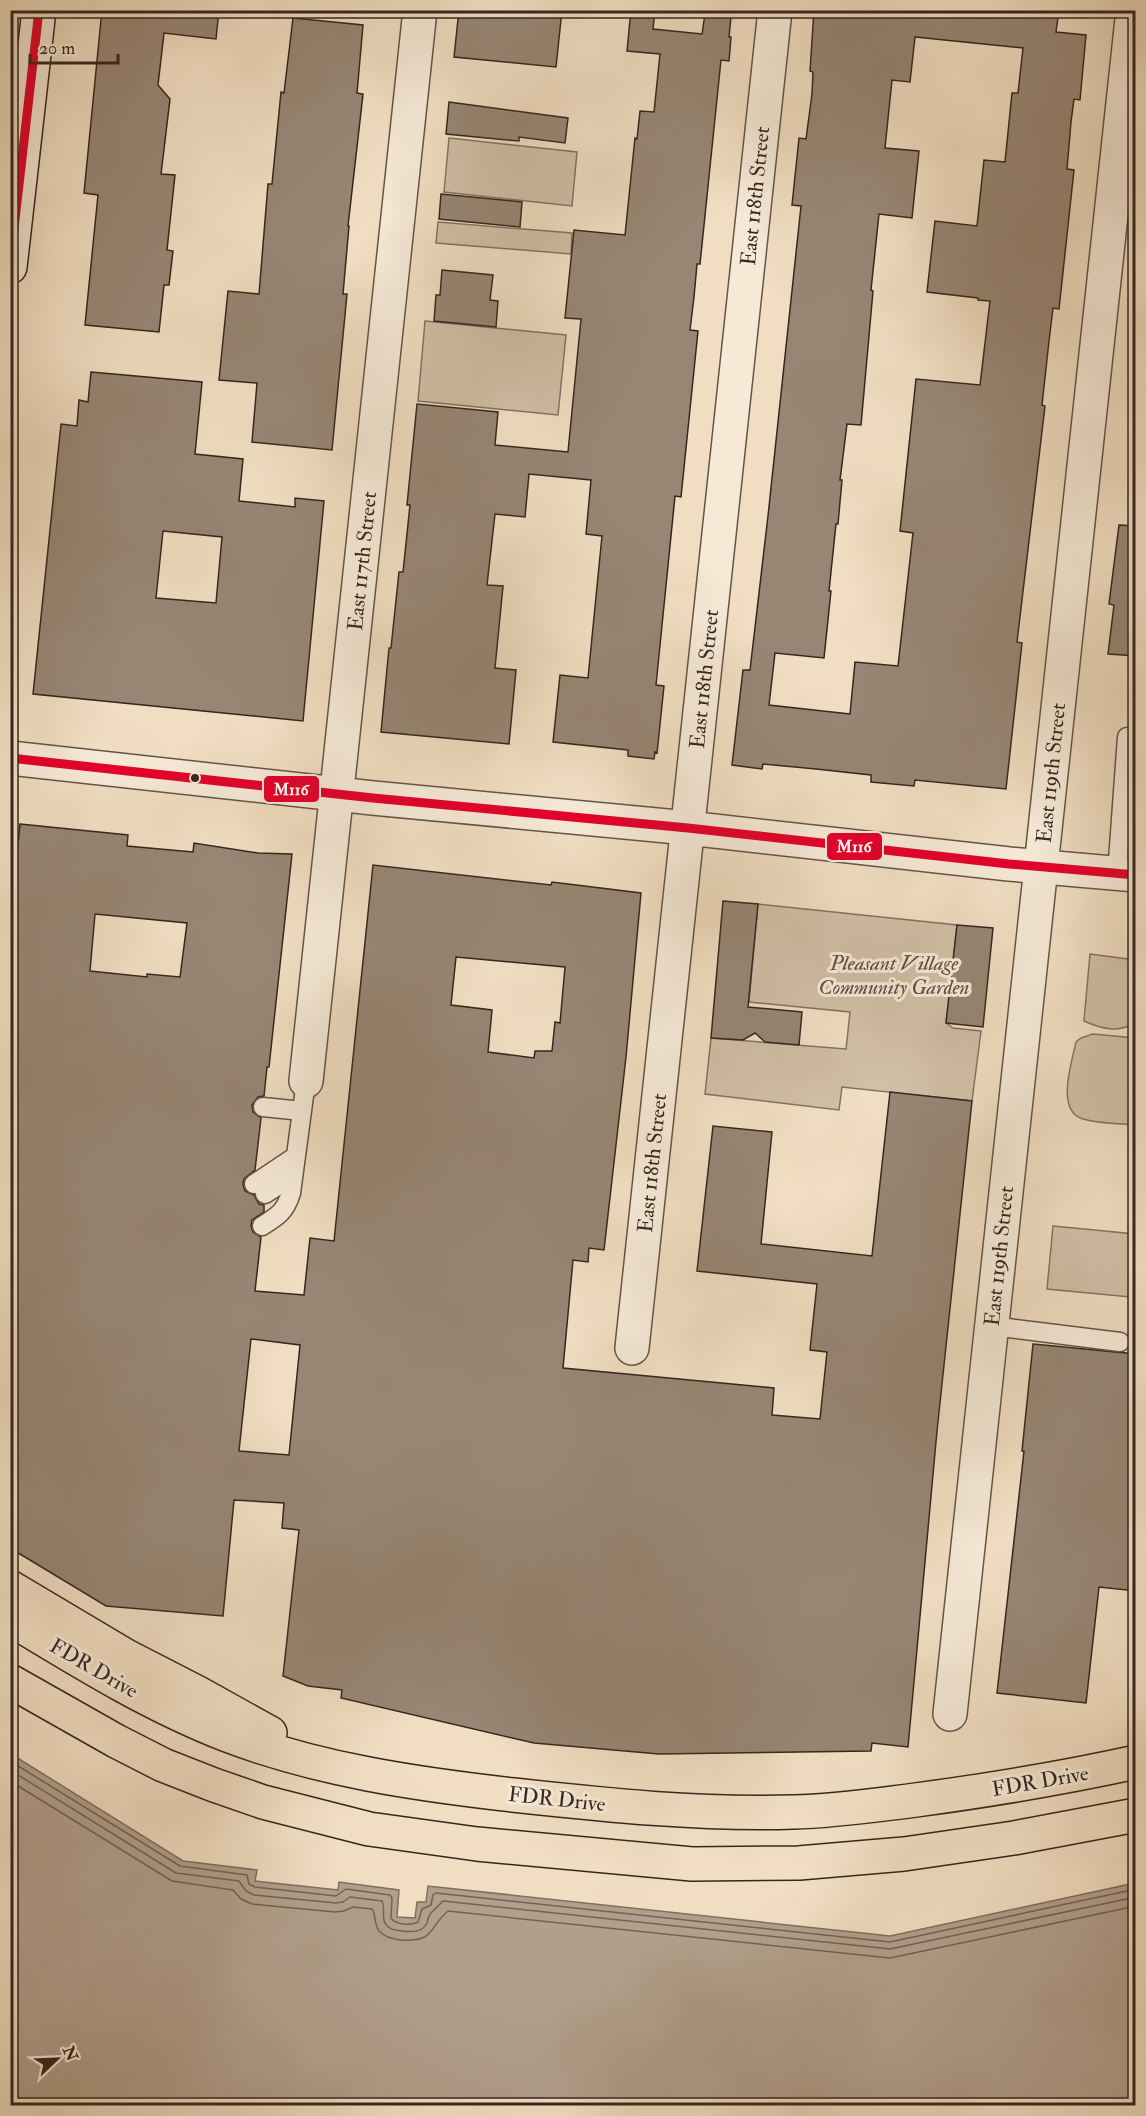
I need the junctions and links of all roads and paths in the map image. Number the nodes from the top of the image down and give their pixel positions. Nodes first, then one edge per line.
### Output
1 (39, 10) edge
2 (420, 10) edge
3 (775, 10) edge
4 (1133, 10) edge
5 (1126, 156) edge
6 (10, 267) edge
7 (1127, 737) dead end
8 (10, 758) edge
9 (337, 794) junction
10 (688, 828) junction
11 (1041, 866) junction
12 (1126, 874) edge
13 (304, 1096) junction
14 (263, 1107) dead end
15 (296, 1156) junction
16 (292, 1184) junction
17 (261, 1204) junction
18 (992, 1326) junction
19 (1120, 1342) dead end
20 (632, 1348) dead end
21 (10, 1587) edge
22 (10, 1619) edge
23 (10, 1681) edge
24 (950, 1714) dead end
25 (1136, 1762) edge
26 (326, 1766) junction
27 (1136, 1815) edge

1 - 6 street
2 - 9 street, East 117th Street
3 - 10 street, East 118th Street
4 - 5 street, East 119th Street
5 - 11 street, East 119th Street
7 - 12 lane
8 - 9 street
9 - 10 street
9 - 13 street, East 117th Street
10 - 11 street
10 - 20 street, East 118th Street
11 - 12 street
11 - 18 street, East 119th Street
13 - 14 lane
13 - 15 lane
15 - 16 lane
15 - 17 lane
16 - 17 lane
16 - 17 lane
18 - 19 lane
18 - 24 street, East 119th Street
21 - 26 highway
22 - 26 highway, FDR Drive
23 - 27 highway
25 - 26 highway, FDR Drive

